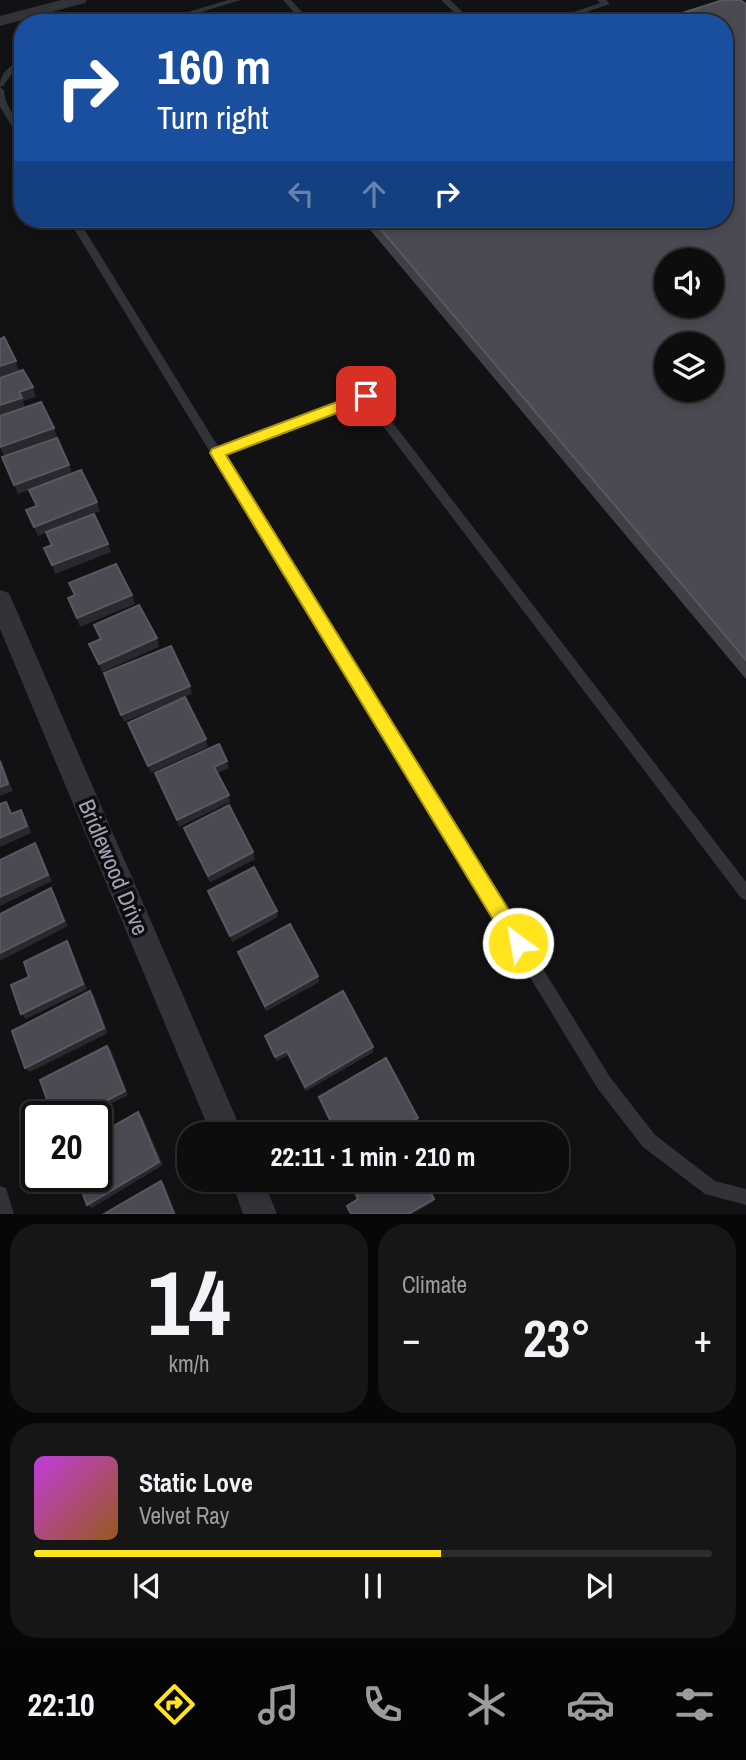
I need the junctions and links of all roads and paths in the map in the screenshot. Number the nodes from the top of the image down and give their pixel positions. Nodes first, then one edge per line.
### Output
1 (79, 0) edge
2 (237, 0) edge
3 (287, 0) edge
4 (445, 0) edge
5 (601, 0) edge
6 (26, 14) edge
7 (187, 14) edge
8 (300, 14) edge
9 (460, 14) edge
10 (574, 14) edge
11 (14, 68) edge
12 (0, 84) edge
13 (0, 90) edge
14 (14, 123) edge
15 (79, 228) edge
16 (217, 453) junction
17 (0, 600) edge
18 (746, 893) edge
19 (222, 1122) edge
20 (252, 1192) edge
21 (0, 1194) edge
22 (746, 1197) edge
23 (6, 1214) edge
24 (260, 1214) edge

1 - 6 street
2 - 7 lane
3 - 8 lane
4 - 9 lane
5 - 10 lane
11 - 12 lane
13 - 14 lane
15 - 16 lane
16 - 18 lane
16 - 22 lane
17 - 19 street, Bridlewood Drive
20 - 24 street
21 - 23 lane

